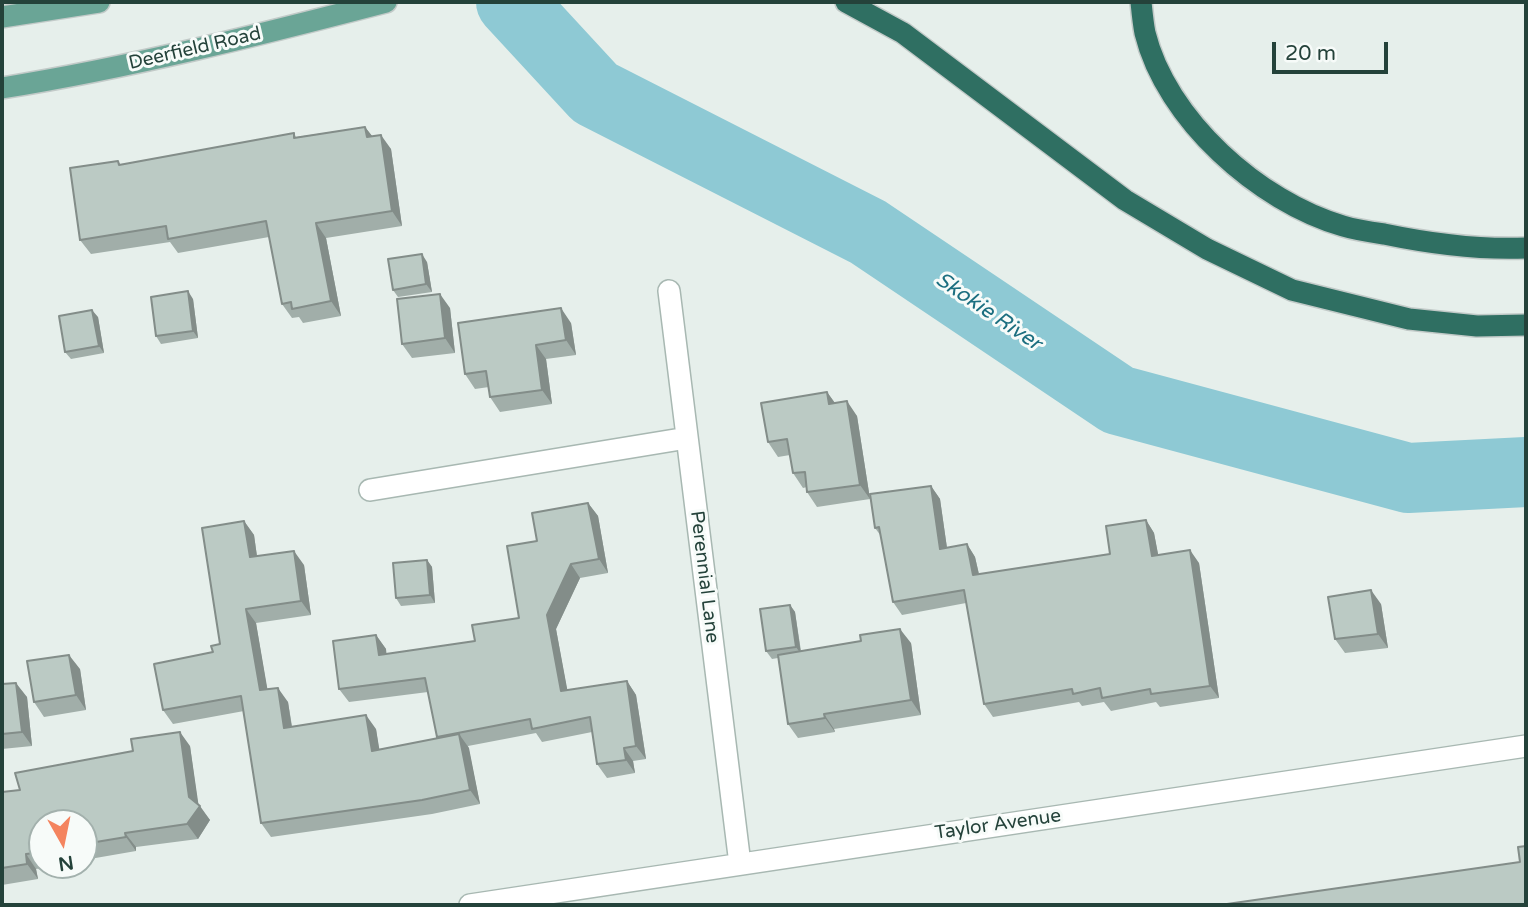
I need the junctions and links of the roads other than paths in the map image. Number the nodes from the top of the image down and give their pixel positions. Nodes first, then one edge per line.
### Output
1 (99, 2) edge
2 (386, 2) edge
3 (846, 2) edge
4 (1141, 2) edge
5 (2, 17) edge
6 (2, 88) edge
7 (1526, 248) edge
8 (669, 291) dead end
9 (1526, 325) edge
10 (687, 438) junction
11 (370, 489) dead end
12 (1526, 746) edge
13 (740, 864) junction
14 (470, 905) edge

1 - 5 main road
2 - 6 main road, Deerfield Road
3 - 9 highway
4 - 7 highway
8 - 10 street, Perennial Lane
10 - 11 street
10 - 13 street, Perennial Lane
12 - 13 street, Taylor Avenue
13 - 14 street, Taylor Avenue

